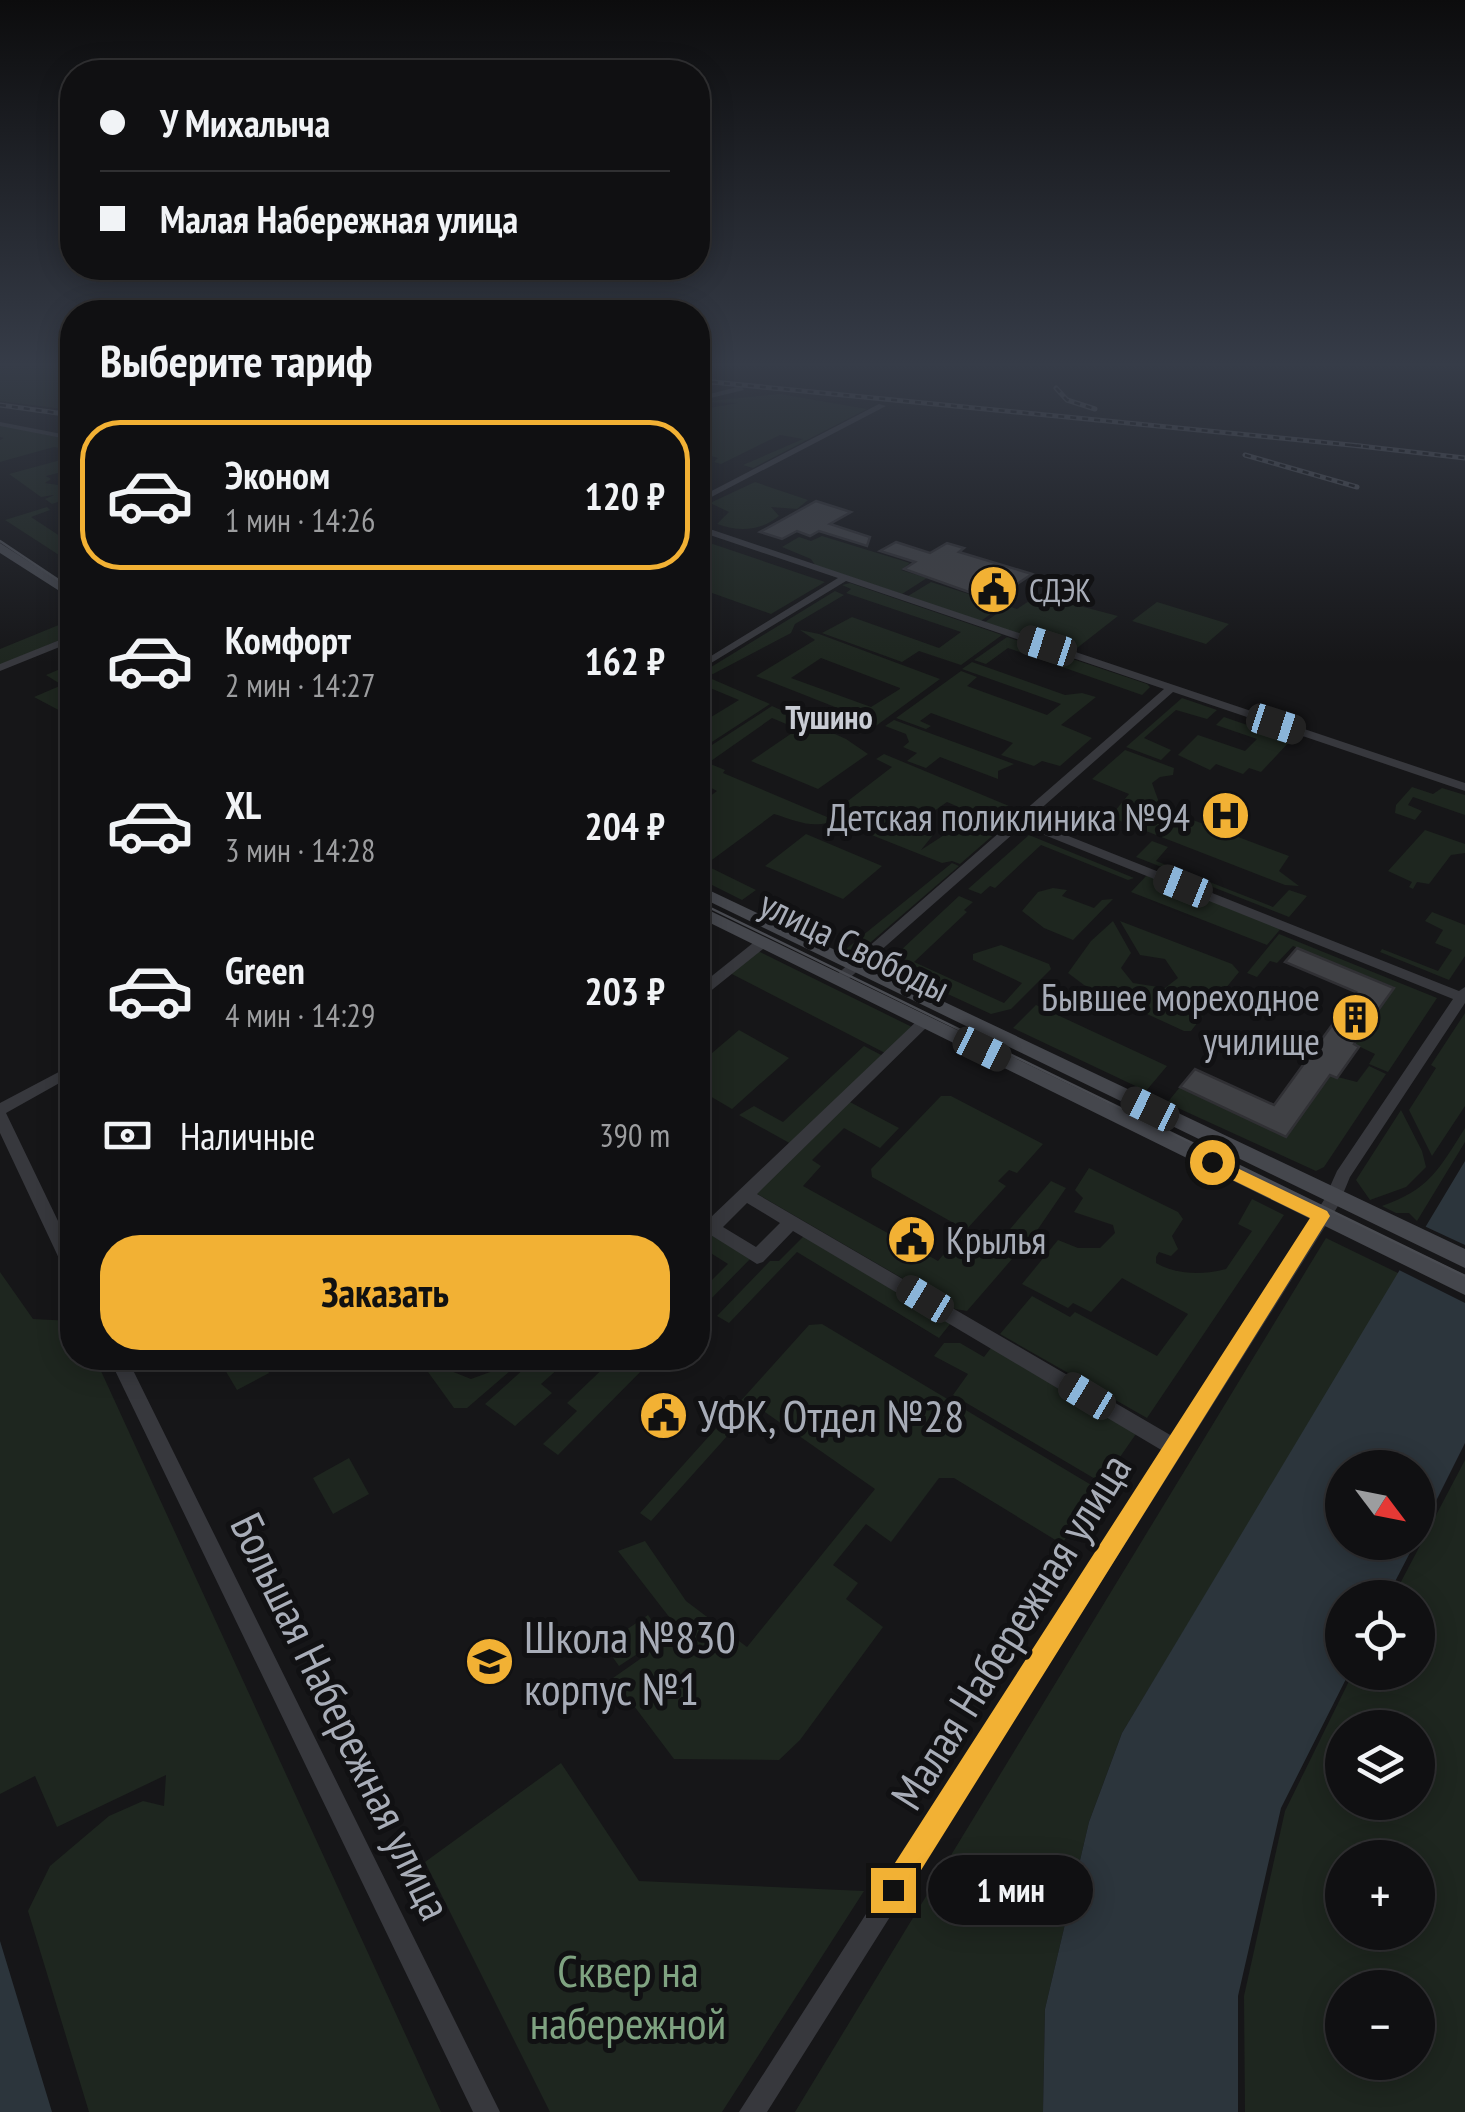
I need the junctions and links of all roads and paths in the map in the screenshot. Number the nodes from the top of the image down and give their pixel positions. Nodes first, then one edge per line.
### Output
1 (767, 466) edge
2 (710, 495) edge
3 (0, 531) edge
4 (710, 532) edge
5 (0, 547) edge
6 (60, 570) edge
7 (845, 578) junction
8 (60, 587) edge
9 (60, 643) edge
10 (710, 661) edge
11 (0, 668) edge
12 (1171, 688) junction
13 (1465, 788) edge
14 (1020, 821) junction
15 (710, 897) edge
16 (710, 916) edge
17 (763, 942) junction
18 (848, 973) junction
19 (710, 984) edge
20 (1463, 995) edge
21 (925, 1021) junction
22 (60, 1077) edge
23 (0, 1113) edge
24 (746, 1194) junction
25 (1327, 1206) junction
26 (710, 1219) edge
27 (792, 1221) junction
28 (710, 1227) edge
29 (1389, 1236) junction
30 (60, 1241) edge
31 (1465, 1259) edge
32 (1465, 1286) edge
33 (124, 1370) edge
34 (1174, 1447) junction
35 (487, 2112) edge
36 (752, 2112) edge

1 - 2 street
3 - 6 main road
4 - 7 street
5 - 8 main road
7 - 10 street
7 - 12 street
9 - 11 street
12 - 13 street
12 - 14 street
14 - 18 street
14 - 20 street
15 - 18 main road, улица Свободы
16 - 17 main road, улица Свободы
17 - 18 main road, улица Свободы
17 - 19 street
18 - 21 main road, улица Свободы
18 - 25 main road, улица Свободы
20 - 25 street, Малая Набережная улица
21 - 24 street
21 - 25 main road, улица Свободы
22 - 23 street
23 - 30 street
24 - 26 street
24 - 27 street
25 - 29 main road, улица Свободы
25 - 34 street, Малая Набережная улица
27 - 28 street
27 - 34 street
29 - 31 main road, улица Свободы
29 - 32 main road, улица Свободы
33 - 35 street, Большая Набережная улица
34 - 36 street, Малая Набережная улица

